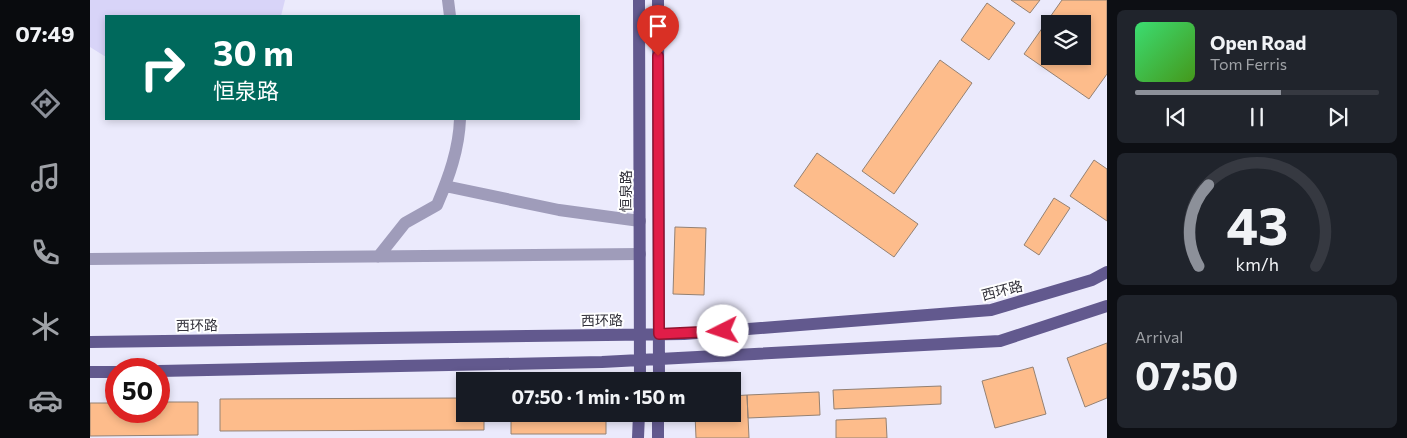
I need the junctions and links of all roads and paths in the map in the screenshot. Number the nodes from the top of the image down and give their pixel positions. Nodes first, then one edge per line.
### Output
1 (448, 0) edge
2 (639, 0) edge
3 (658, 0) edge
4 (450, 15) edge
5 (460, 120) edge
6 (445, 186) junction
7 (640, 221) junction
8 (640, 254) junction
9 (378, 256) junction
10 (90, 259) edge
11 (1107, 272) edge
12 (1107, 306) edge
13 (659, 334) junction
14 (641, 335) junction
15 (90, 342) edge
16 (659, 359) junction
17 (641, 360) junction
18 (170, 371) edge
19 (90, 372) edge
20 (105, 372) edge
21 (640, 372) edge
22 (659, 372) edge
23 (639, 422) edge
24 (658, 422) edge
25 (638, 438) edge
26 (658, 438) edge

1 - 4 street
2 - 7 main road, 恒泉路
3 - 13 main road
5 - 6 street
6 - 7 street
6 - 9 street
7 - 8 main road, 恒泉路
8 - 9 street
8 - 14 main road, 恒泉路
9 - 10 street
11 - 13 main road, 西环路
12 - 16 main road
13 - 14 main road, 西环路
13 - 16 main road
14 - 15 main road, 西环路
14 - 17 main road, 恒泉路
16 - 17 main road
16 - 22 main road
17 - 18 main road
17 - 21 main road, 恒泉路
19 - 20 main road
23 - 25 main road
24 - 26 main road

